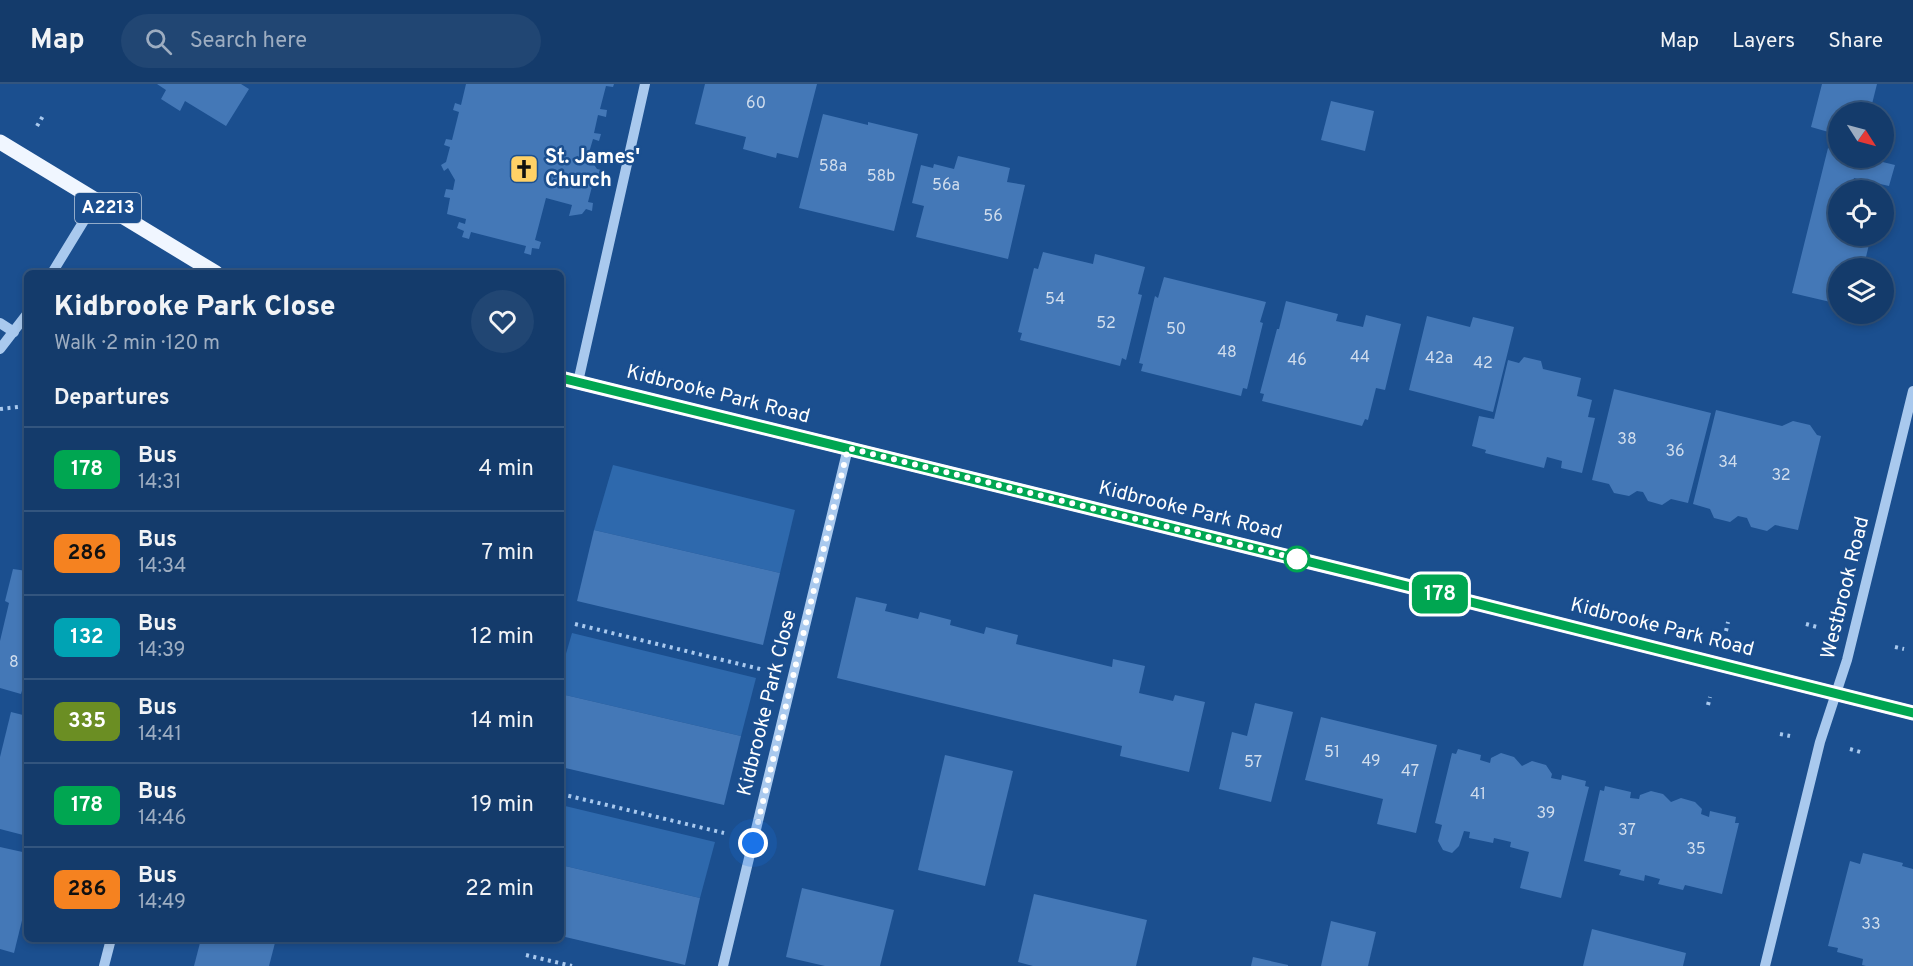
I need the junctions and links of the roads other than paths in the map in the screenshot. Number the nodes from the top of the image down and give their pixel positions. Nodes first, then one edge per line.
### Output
1 (645, 84) edge
2 (0, 142) edge
3 (96, 201) junction
4 (54, 270) edge
5 (211, 270) edge
6 (24, 318) edge
7 (0, 323) edge
8 (14, 332) junction
9 (0, 349) edge
10 (564, 379) edge
11 (579, 382) junction
12 (1913, 391) edge
13 (848, 448) junction
14 (1836, 694) junction
15 (1913, 713) edge
16 (110, 942) edge
17 (104, 966) edge
18 (723, 966) edge
19 (1765, 966) edge

1 - 11 street
2 - 3 main road, A2213
3 - 4 street
3 - 5 main road, A2213
6 - 8 street
7 - 8 street
8 - 9 street
10 - 11 main road, Kidbrooke Park Road
11 - 13 main road, Kidbrooke Park Road
12 - 14 street, Westbrook Road
13 - 14 main road, Kidbrooke Park Road
13 - 18 street, Kidbrooke Park Close
14 - 15 main road, Kidbrooke Park Road
14 - 19 street, Westbrook Road
16 - 17 street

